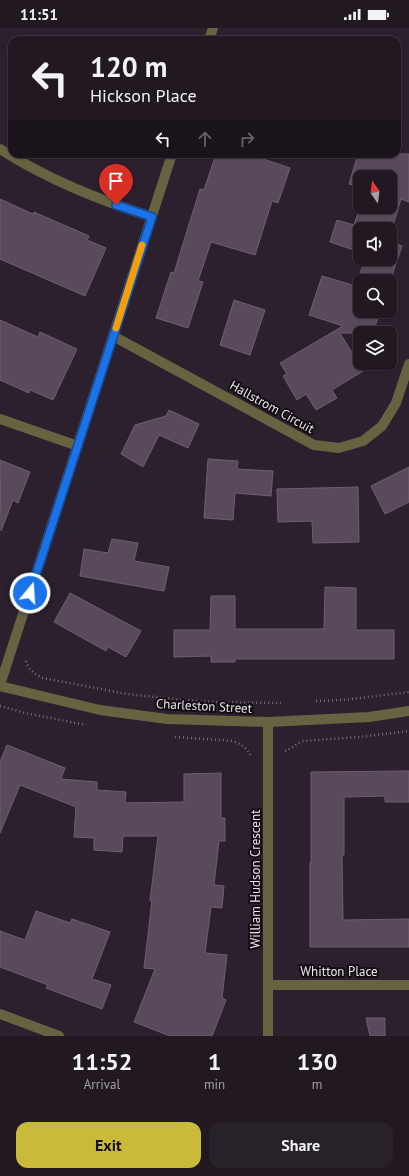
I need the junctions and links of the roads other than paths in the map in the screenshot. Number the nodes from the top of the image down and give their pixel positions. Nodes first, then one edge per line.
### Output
1 (14, 158) edge
2 (171, 158) edge
3 (152, 217) junction
4 (113, 336) junction
5 (409, 364) edge
6 (0, 419) edge
7 (78, 446) junction
8 (0, 686) edge
9 (409, 711) edge
10 (268, 722) junction
11 (268, 985) junction
12 (409, 985) edge
13 (0, 1014) edge
14 (59, 1036) edge
15 (268, 1036) edge

1 - 3 street
2 - 3 street
3 - 4 street
4 - 5 street, Hallstrom Circuit
4 - 7 street
6 - 7 street
7 - 8 street
8 - 10 street, Charleston Street
9 - 10 street, Charleston Street
10 - 11 street, William Hudson Crescent
11 - 12 street, Whitton Place
11 - 15 street, William Hudson Crescent
13 - 14 street

